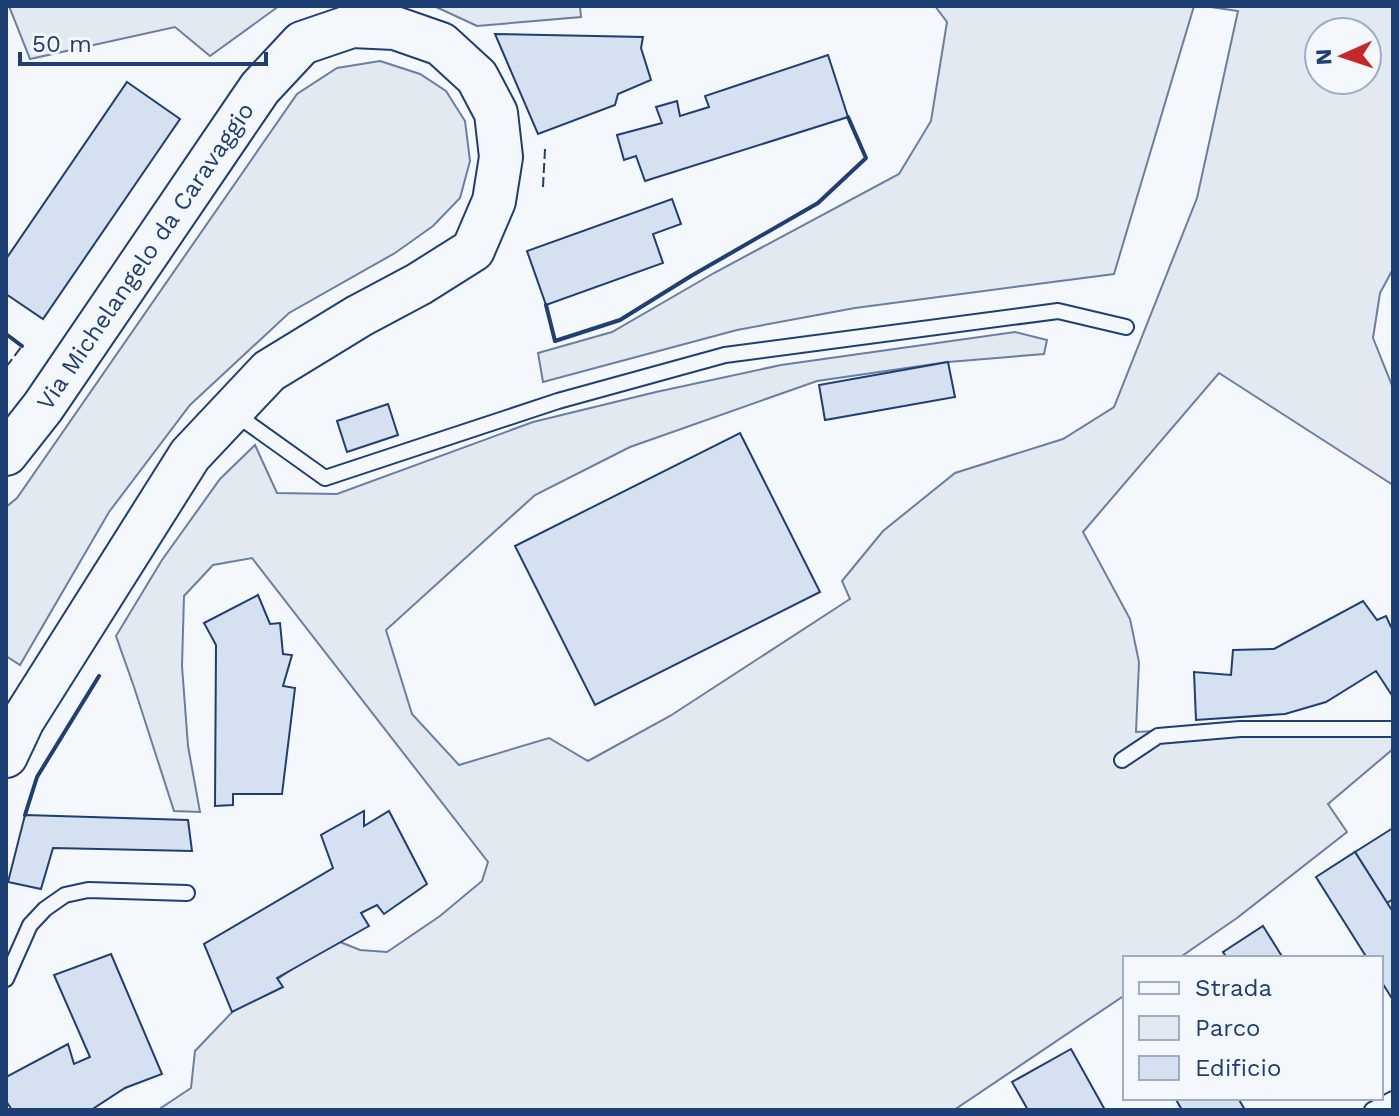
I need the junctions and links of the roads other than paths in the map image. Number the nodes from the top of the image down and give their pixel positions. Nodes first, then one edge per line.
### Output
1 (1126, 327) dead end
2 (230, 410) junction
3 (6, 454) edge
4 (1393, 729) edge
5 (6, 756) edge
6 (1122, 760) dead end
7 (187, 893) dead end
8 (6, 979) edge
9 (1393, 1099) edge
10 (1372, 1110) edge

1 - 2 lane
2 - 3 main road, Via Michelangelo da Caravaggio
2 - 5 main road, Via Michelangelo da Caravaggio
4 - 6 lane
7 - 8 lane
9 - 10 lane

